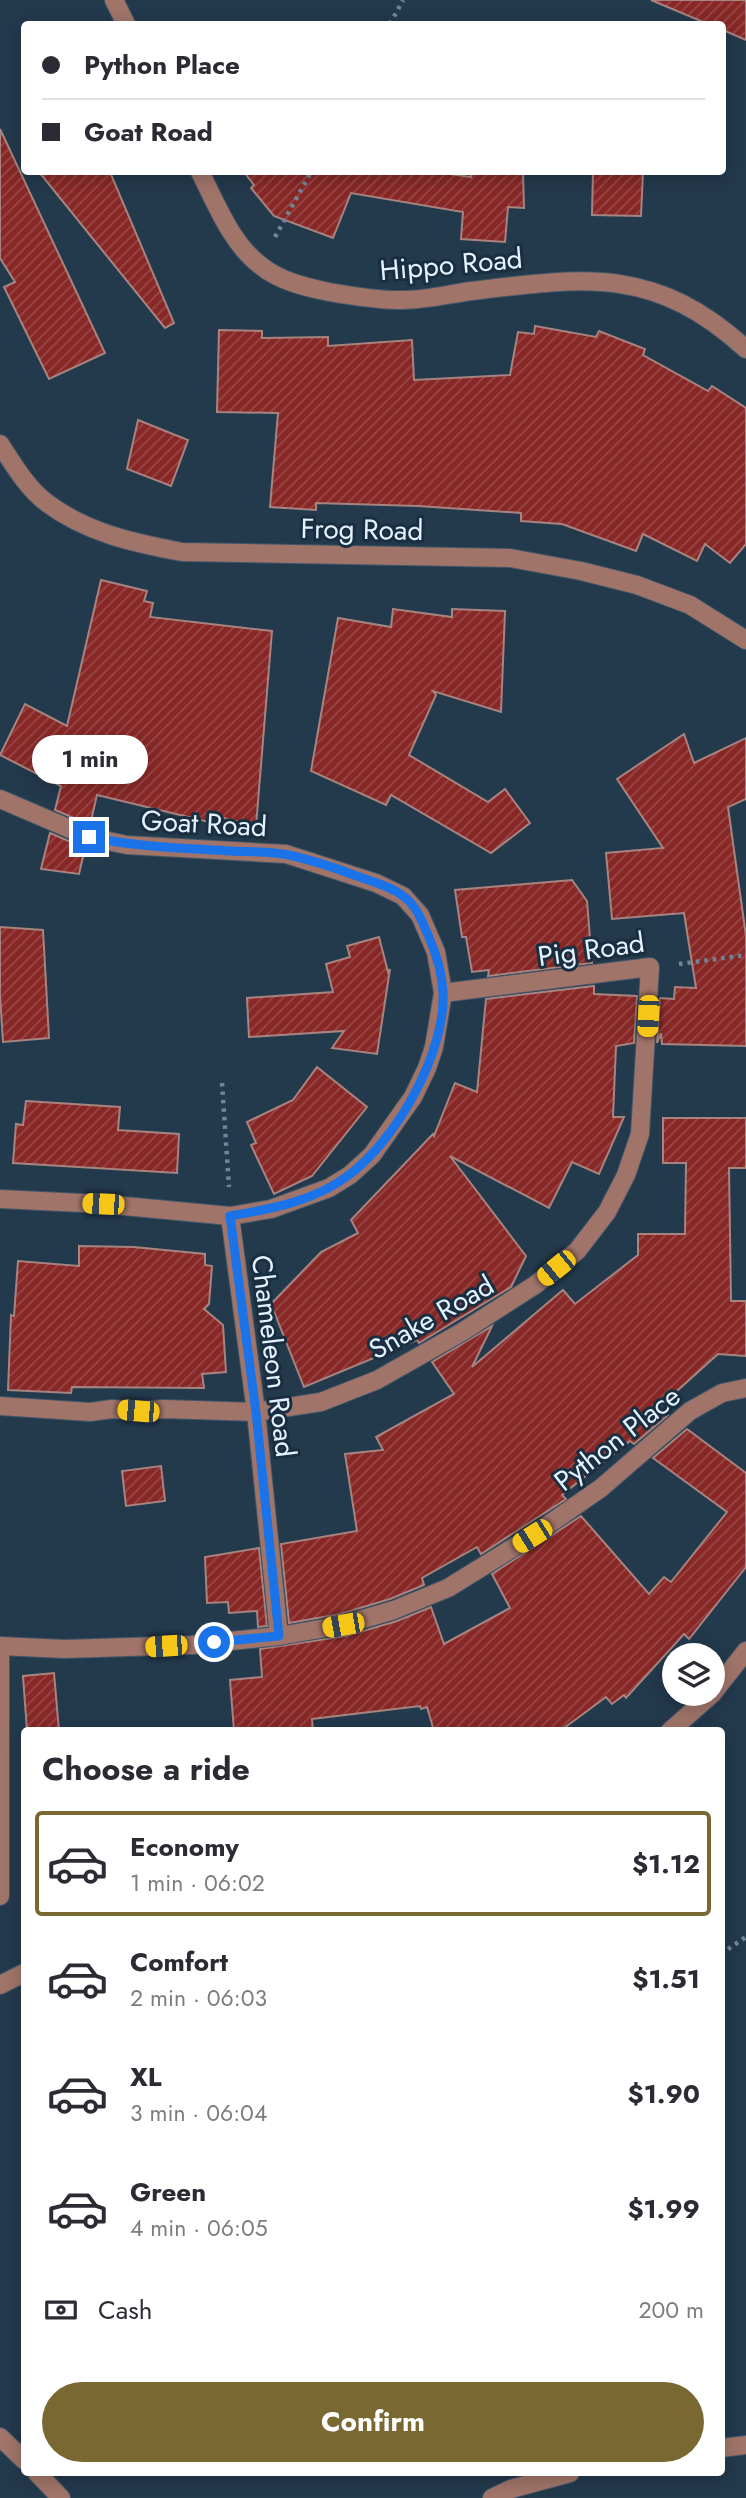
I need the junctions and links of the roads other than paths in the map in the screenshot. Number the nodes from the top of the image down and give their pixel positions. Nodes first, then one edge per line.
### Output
1 (114, 0) edge
2 (124, 21) edge
3 (202, 175) edge
4 (746, 349) edge
5 (0, 444) edge
6 (746, 640) edge
7 (0, 799) edge
8 (650, 967) joint
9 (443, 993) junction
10 (0, 1199) edge
11 (230, 1216) junction
12 (746, 1388) edge
13 (0, 1406) edge
14 (256, 1412) junction
15 (279, 1636) junction
16 (0, 1647) edge
17 (746, 1651) edge
18 (725, 1678) edge
19 (698, 1706) edge
20 (675, 1727) edge
21 (0, 1896) edge
22 (21, 1974) edge
23 (0, 1985) edge
24 (0, 2437) edge
25 (746, 2445) edge
26 (725, 2448) edge
27 (21, 2456) edge
28 (40, 2476) edge
29 (559, 2476) edge
30 (61, 2498) edge
31 (492, 2498) edge

1 - 2 street
3 - 4 street, Hippo Road
5 - 6 street, Frog Road
7 - 9 street, Goat Road
8 - 9 street, Pig Road
8 - 14 street, Snake Road
9 - 11 street, Goat Road
10 - 11 street, Goat Road
11 - 14 street, Chameleon Road
12 - 15 street, Python Place
13 - 14 street, Snake Road
14 - 15 street, Chameleon Road
15 - 16 street, Python Place
16 - 21 street
17 - 18 street
19 - 20 street
22 - 23 street
24 - 27 street
25 - 26 street
28 - 30 street
29 - 31 street

